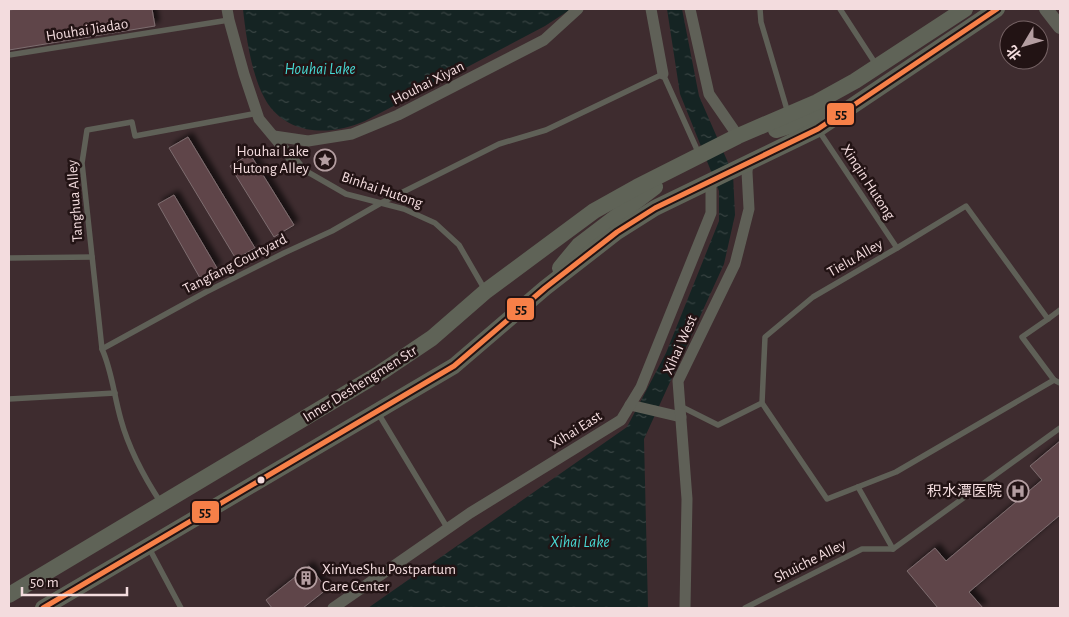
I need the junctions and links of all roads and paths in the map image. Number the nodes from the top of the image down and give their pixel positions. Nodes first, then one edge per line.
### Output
1 (578, 9) edge
2 (651, 9) edge
3 (690, 9) edge
4 (760, 9) edge
5 (840, 9) edge
6 (965, 9) edge
7 (997, 9) edge
8 (1046, 9) edge
9 (228, 14) edge
10 (1060, 27) edge
11 (9, 55) edge
12 (877, 66) junction
13 (663, 74) junction
14 (868, 96) junction
15 (258, 113) junction
16 (788, 115) junction
17 (818, 129) junction
18 (274, 136) junction
19 (740, 140) junction
20 (700, 159) junction
21 (748, 162) junction
22 (299, 167) joint
23 (711, 182) junction
24 (381, 203) junction
25 (896, 248) junction
26 (92, 257) junction
27 (9, 258) edge
28 (545, 288) junction
29 (486, 292) junction
30 (1060, 310) edge
31 (1048, 319) junction
32 (102, 349) junction
33 (1057, 382) edge
34 (115, 393) junction
35 (9, 399) edge
36 (762, 403) junction
37 (633, 406) junction
38 (378, 412) junction
39 (680, 412) junction
40 (1060, 428) edge
41 (858, 487) junction
42 (161, 503) junction
43 (448, 529) junction
44 (148, 545) junction
45 (893, 549) junction
46 (9, 595) edge
47 (43, 608) edge
48 (182, 608) edge
49 (333, 608) edge
50 (685, 608) edge
51 (745, 608) edge

1 - 18 street, Houhai Xiyan
2 - 13 street
3 - 19 street
4 - 16 lane
5 - 12 lane
6 - 12 main road
7 - 14 main road
8 - 10 street
9 - 11 lane, Houhai Jiadao
9 - 15 street
12 - 16 main road
13 - 20 lane
13 - 24 lane, Tangfang Courtyard
14 - 17 main road
14 - 19 main road
15 - 18 street
15 - 26 lane, Tanghua Alley
16 - 19 main road
17 - 21 main road
17 - 25 lane, Xinqin Hutong
18 - 22 street
19 - 20 main road
20 - 28 main road
20 - 29 main road, Inner Deshengmen Str
21 - 23 main road
21 - 39 street, Xihai West
22 - 24 lane, Binhai Hutong
23 - 28 main road
23 - 37 street, Xihai East
24 - 29 lane, Binhai Hutong
24 - 32 lane, Tangfang Courtyard
25 - 31 lane, Tielu Alley
25 - 36 lane, Tielu Alley
26 - 27 lane
26 - 32 lane, Tanghua Alley
28 - 38 main road
29 - 42 main road, Inner Deshengmen Str
30 - 31 lane
31 - 33 lane
32 - 34 lane, Tanghua Alley
33 - 41 lane
34 - 35 lane
34 - 42 lane, Tanghua Alley
36 - 39 lane
36 - 41 lane
37 - 39 street
37 - 43 street, Xihai East
38 - 43 lane
38 - 44 main road
39 - 50 street, Xihai West
40 - 45 lane
41 - 45 lane
42 - 46 main road, Inner Deshengmen Str
43 - 49 street, Xihai East
44 - 47 main road
44 - 48 lane
45 - 51 lane, Shuiche Alley

